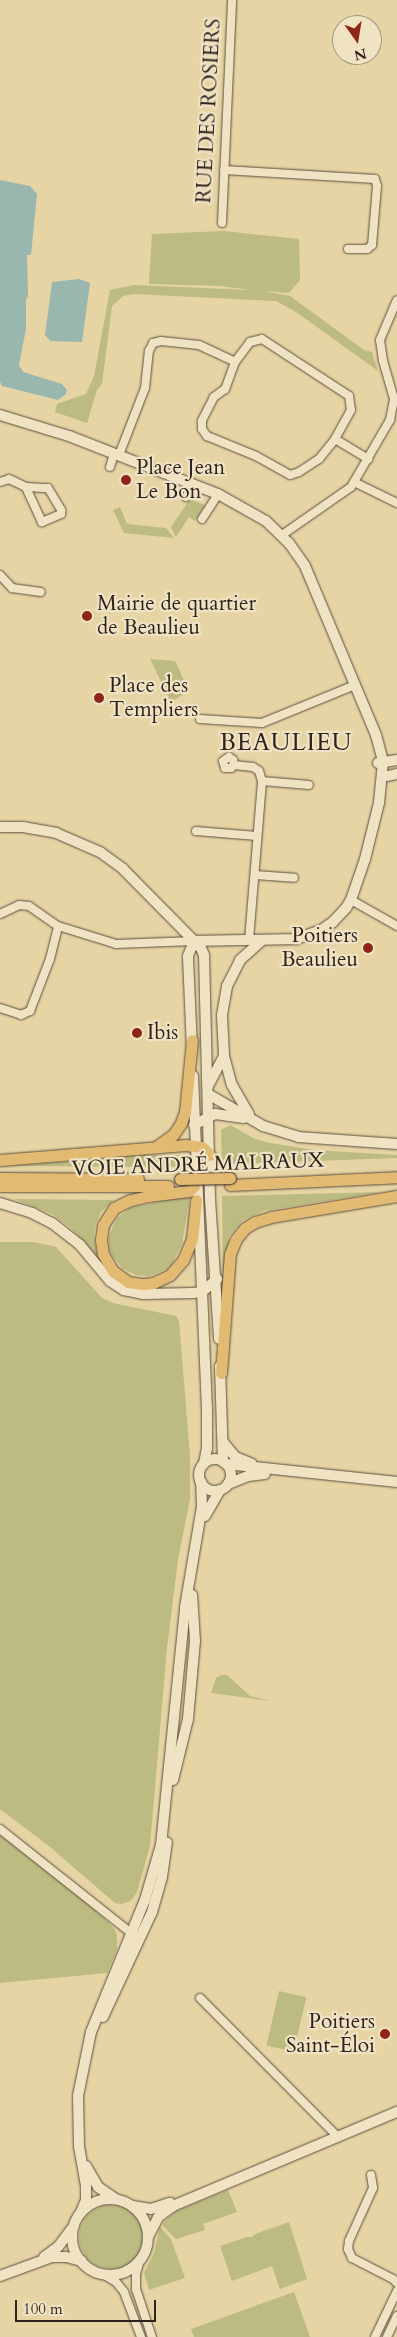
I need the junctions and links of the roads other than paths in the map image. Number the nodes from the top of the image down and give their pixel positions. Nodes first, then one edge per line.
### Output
1 (232, 0) edge
2 (224, 170) junction
3 (222, 223) dead end
4 (348, 249) dead end
5 (397, 300) edge
6 (235, 362) junction
7 (0, 415) edge
8 (335, 438) junction
9 (117, 455) junction
10 (368, 459) junction
11 (110, 467) dead end
12 (0, 482) edge
13 (354, 482) junction
14 (194, 484) junction
15 (26, 487) junction
16 (218, 494) junction
17 (186, 498) dead end
18 (397, 502) edge
19 (202, 519) dead end
20 (282, 535) junction
21 (0, 575) edge
22 (41, 592) dead end
23 (356, 685) junction
24 (200, 719) dead end
25 (397, 760) edge
26 (234, 765) dead end
27 (384, 770) edge
28 (262, 780) junction
29 (309, 785) dead end
30 (0, 828) edge
31 (196, 831) dead end
32 (257, 836) junction
33 (368, 848) junction
34 (255, 875) junction
35 (294, 878) dead end
36 (351, 900) junction
37 (0, 914) edge
38 (58, 926) junction
39 (397, 926) edge
40 (249, 940) junction
41 (262, 940) junction
42 (194, 941) junction
43 (0, 1008) edge
44 (192, 1040) junction
45 (224, 1056) junction
46 (208, 1091) junction
47 (209, 1116) junction
48 (253, 1121) junction
49 (194, 1125) junction
50 (397, 1144) edge
51 (194, 1145) junction
52 (153, 1148) junction
53 (210, 1155) junction
54 (0, 1160) edge
55 (397, 1170) edge
56 (397, 1176) edge
57 (0, 1178) edge
58 (230, 1181) junction
59 (181, 1185) junction
60 (0, 1186) edge
61 (397, 1196) edge
62 (196, 1200) junction
63 (0, 1203) edge
64 (217, 1279) junction
65 (202, 1292) junction
66 (221, 1373) junction
67 (223, 1442) junction
68 (224, 1463) junction
69 (204, 1464) junction
70 (324, 1475) junction
71 (201, 1482) junction
72 (397, 1482) edge
73 (224, 1486) junction
74 (199, 1529) junction
75 (191, 1571) junction
76 (183, 1699) junction
77 (0, 1829) edge
78 (131, 1932) junction
79 (140, 1940) junction
80 (200, 1998) dead end
81 (87, 2049) junction
82 (397, 2112) edge
83 (336, 2136) junction
84 (79, 2146) junction
85 (371, 2175) dead end
86 (220, 2185) junction
87 (118, 2200) junction
88 (130, 2205) junction
89 (81, 2212) junction
90 (74, 2226) junction
91 (148, 2237) junction
92 (140, 2260) junction
93 (38, 2261) junction
94 (82, 2261) junction
95 (103, 2274) junction
96 (0, 2276) edge
97 (397, 2283) edge
98 (397, 2291) edge
99 (397, 2316) edge
100 (141, 2337) edge
101 (152, 2337) edge
102 (375, 2337) edge
103 (387, 2337) edge

1 - 2 street, RUE DES ROSIERS
2 - 3 street, RUE DES ROSIERS
2 - 4 street
5 - 10 street
6 - 8 street
6 - 8 street
6 - 9 street
7 - 9 street
8 - 10 street
9 - 11 street
9 - 14 street
10 - 13 street
12 - 15 street
13 - 18 street
13 - 20 street
14 - 16 street
14 - 17 street
15 - 15 street
16 - 19 street
16 - 20 street
20 - 23 street
21 - 22 street
23 - 24 street
23 - 27 street
25 - 27 street
26 - 28 street
27 - 33 street
27 - 33 street
28 - 29 street
28 - 32 street
30 - 42 street
31 - 32 street
32 - 34 street
33 - 36 street
34 - 35 street
34 - 40 street
36 - 39 street
36 - 41 street
37 - 38 street
38 - 42 street
38 - 43 street
40 - 41 street
40 - 42 street
41 - 45 street
42 - 44 street
42 - 46 street
44 - 49 street
44 - 52 main road
45 - 46 street
45 - 48 street
46 - 47 street
46 - 48 street
47 - 48 street
47 - 49 street
47 - 53 street
48 - 50 street
49 - 51 street
51 - 52 main road
51 - 53 main road
51 - 62 street
52 - 54 main road
53 - 64 street
55 - 58 main road, VOIE ANDRÉ MALRAUX
56 - 58 main road, VOIE ANDRÉ MALRAUX
57 - 59 main road, VOIE ANDRÉ MALRAUX
58 - 59 main road, VOIE ANDRÉ MALRAUX, bridge
58 - 59 main road, VOIE ANDRÉ MALRAUX
59 - 60 main road, VOIE ANDRÉ MALRAUX
59 - 62 main road
61 - 66 main road
62 - 65 street
63 - 65 street
64 - 65 street
64 - 66 street
65 - 69 street
66 - 67 street
67 - 68 street
67 - 70 street
68 - 69 street
68 - 70 street
68 - 73 street
69 - 71 street
70 - 72 street
70 - 73 street
71 - 73 street
71 - 74 street
73 - 74 street
74 - 75 street
75 - 76 street
75 - 76 street
76 - 78 street
76 - 79 street
77 - 78 street
78 - 79 street
78 - 81 street
79 - 81 street
80 - 83 street
81 - 84 street
82 - 83 street
83 - 86 street
84 - 87 street
84 - 89 street
85 - 97 street
86 - 88 street
86 - 91 street
87 - 88 street
87 - 89 street
88 - 91 street
89 - 90 street
90 - 93 street
90 - 94 street
91 - 92 street
92 - 95 street
92 - 101 street
93 - 94 street
93 - 96 street
94 - 95 street
95 - 100 street
98 - 102 street
99 - 103 street

